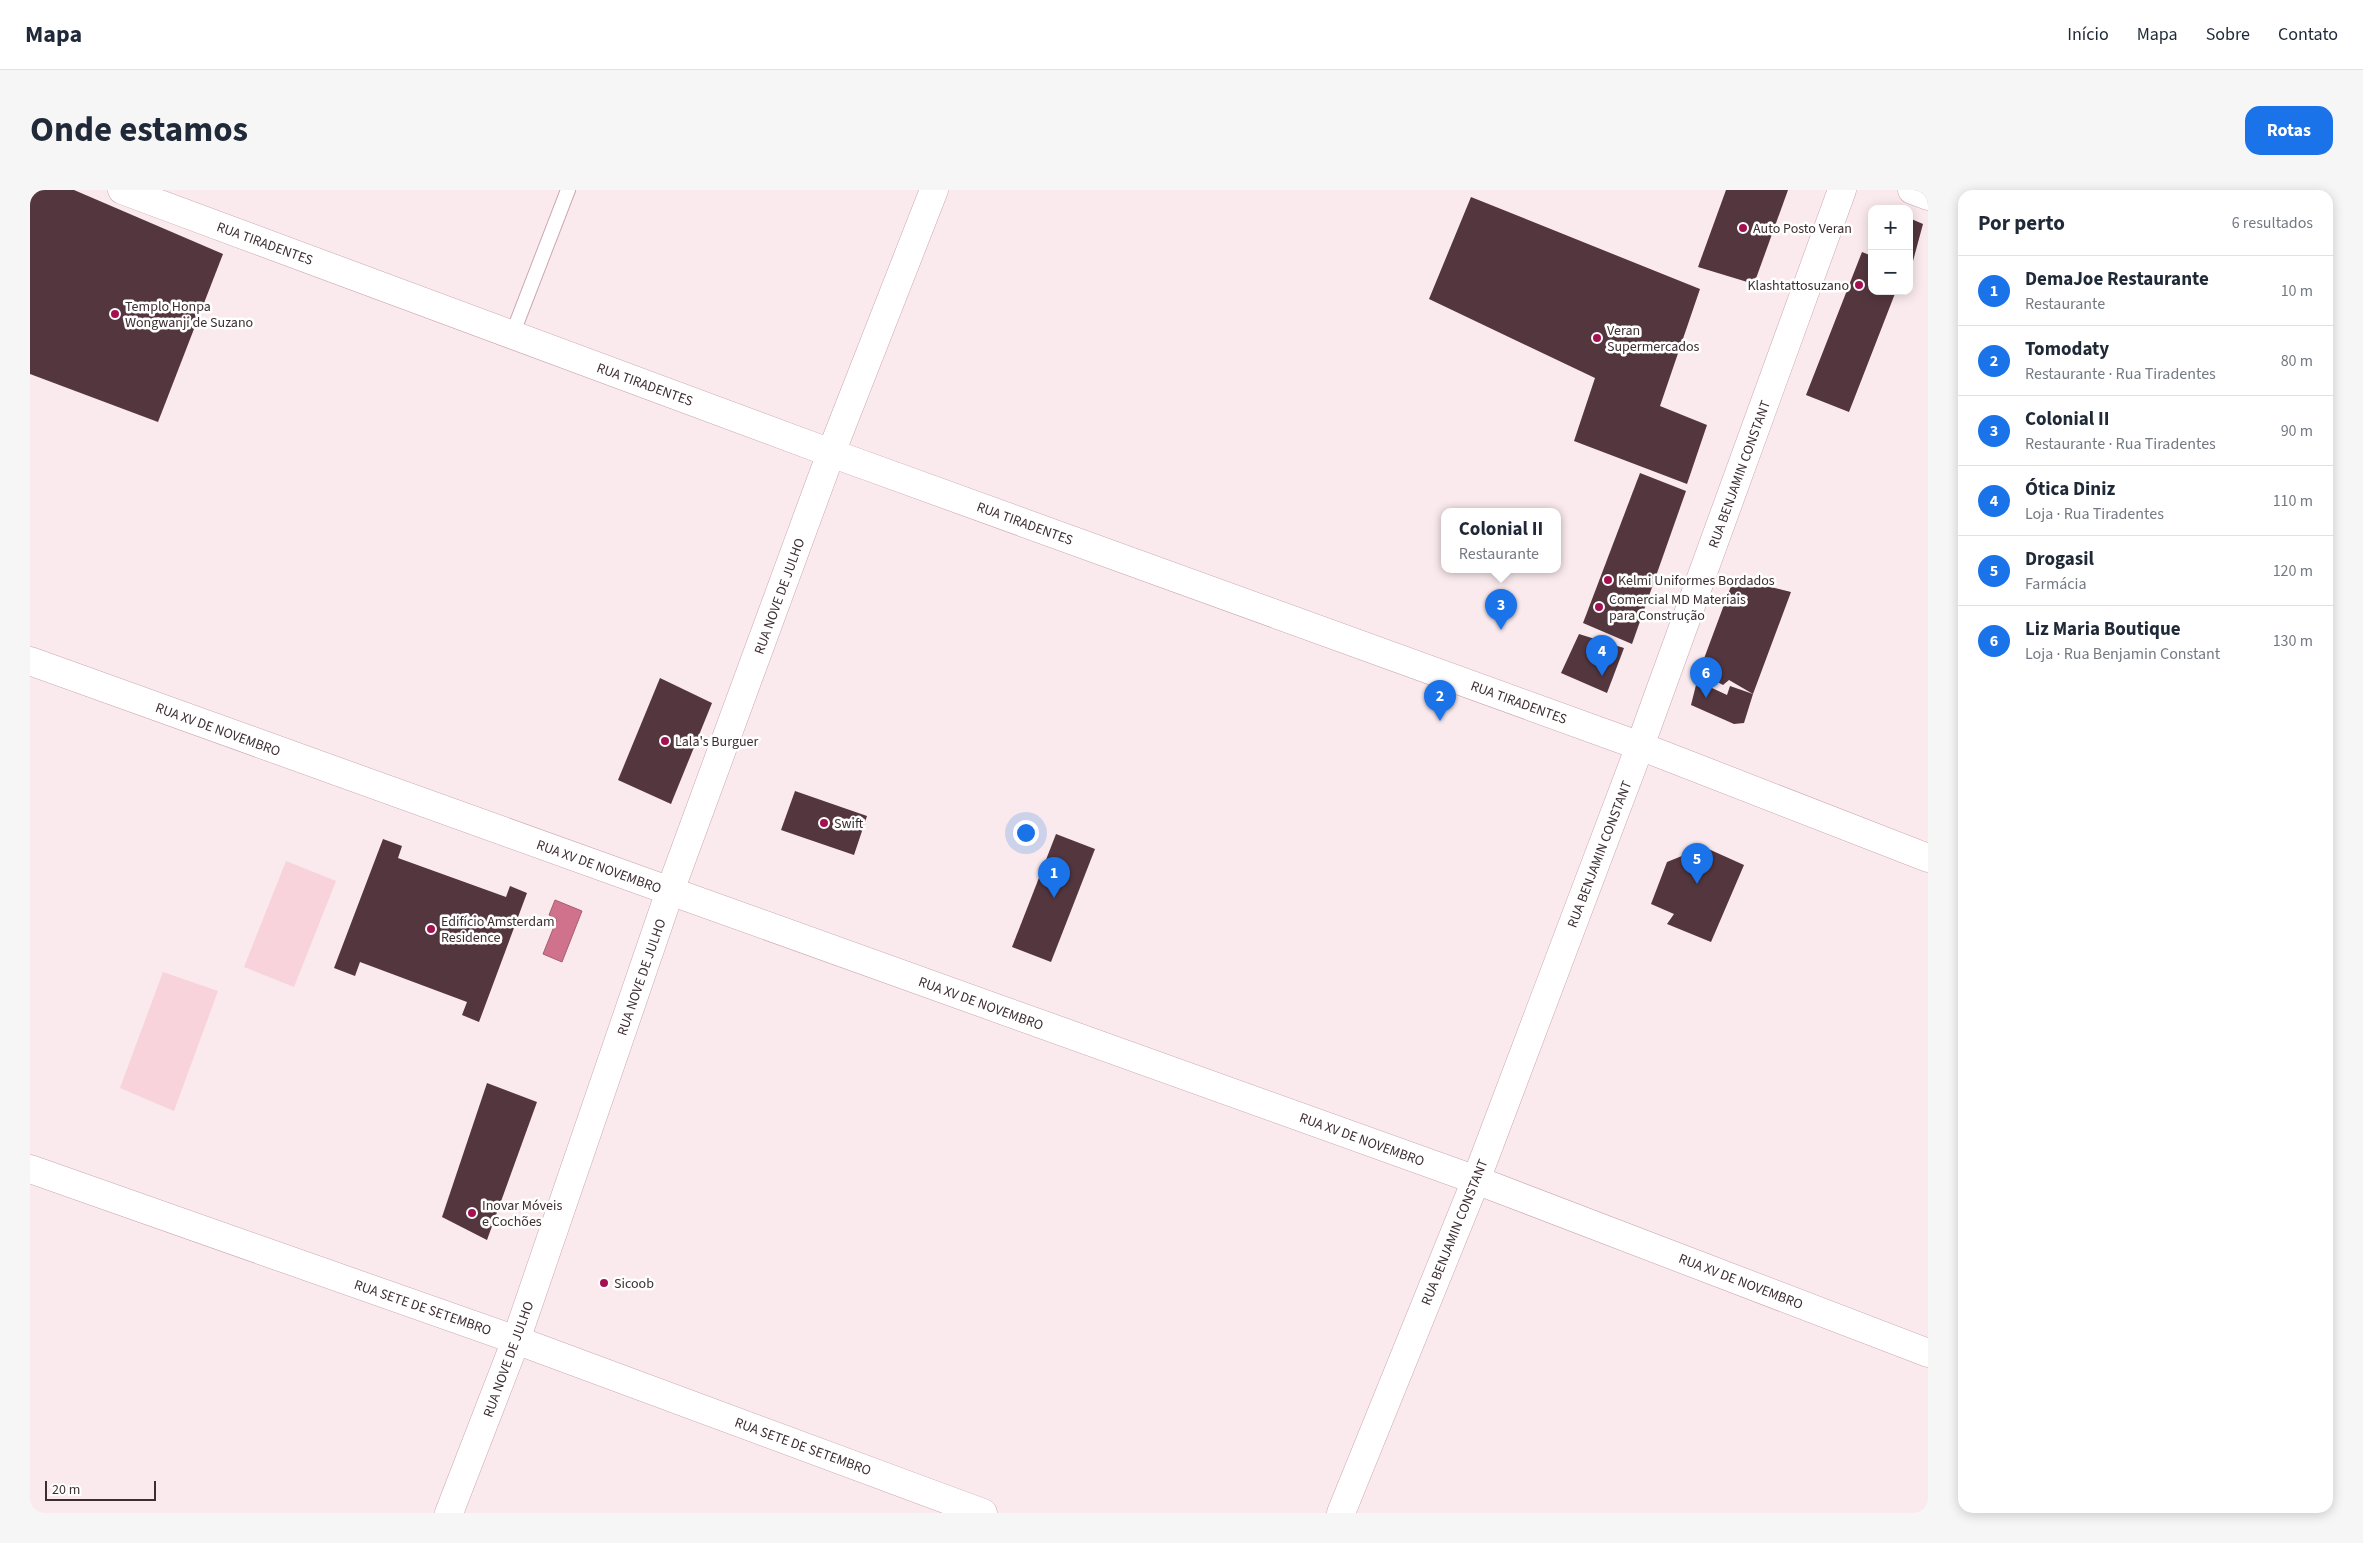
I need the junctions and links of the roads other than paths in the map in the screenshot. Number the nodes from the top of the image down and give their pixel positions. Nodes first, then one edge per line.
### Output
1 (122, 190) edge
2 (568, 190) edge
3 (934, 190) edge
4 (1842, 190) edge
5 (1912, 190) edge
6 (1928, 196) edge
7 (512, 335) junction
8 (831, 453) junction
9 (30, 661) edge
10 (1640, 746) junction
11 (1928, 858) edge
12 (670, 891) junction
13 (30, 1169) edge
14 (1476, 1180) junction
15 (516, 1340) junction
16 (1928, 1352) edge
17 (449, 1513) edge
18 (983, 1513) edge
19 (1341, 1513) edge

1 - 7 street, RUA TIRADENTES
2 - 7 lane
3 - 8 street, RUA NOVE DE JULHO
4 - 10 street, RUA BENJAMIN CONSTANT
5 - 6 street
7 - 8 street, RUA TIRADENTES
8 - 10 street, RUA TIRADENTES
8 - 12 street, RUA NOVE DE JULHO
9 - 12 street, RUA XV DE NOVEMBRO
10 - 11 street, RUA TIRADENTES
10 - 14 street, RUA BENJAMIN CONSTANT
12 - 14 street, RUA XV DE NOVEMBRO
12 - 15 street, RUA NOVE DE JULHO
13 - 15 street, RUA SETE DE SETEMBRO
14 - 16 street, RUA XV DE NOVEMBRO
14 - 19 street, RUA BENJAMIN CONSTANT
15 - 17 street, RUA NOVE DE JULHO
15 - 18 street, RUA SETE DE SETEMBRO

